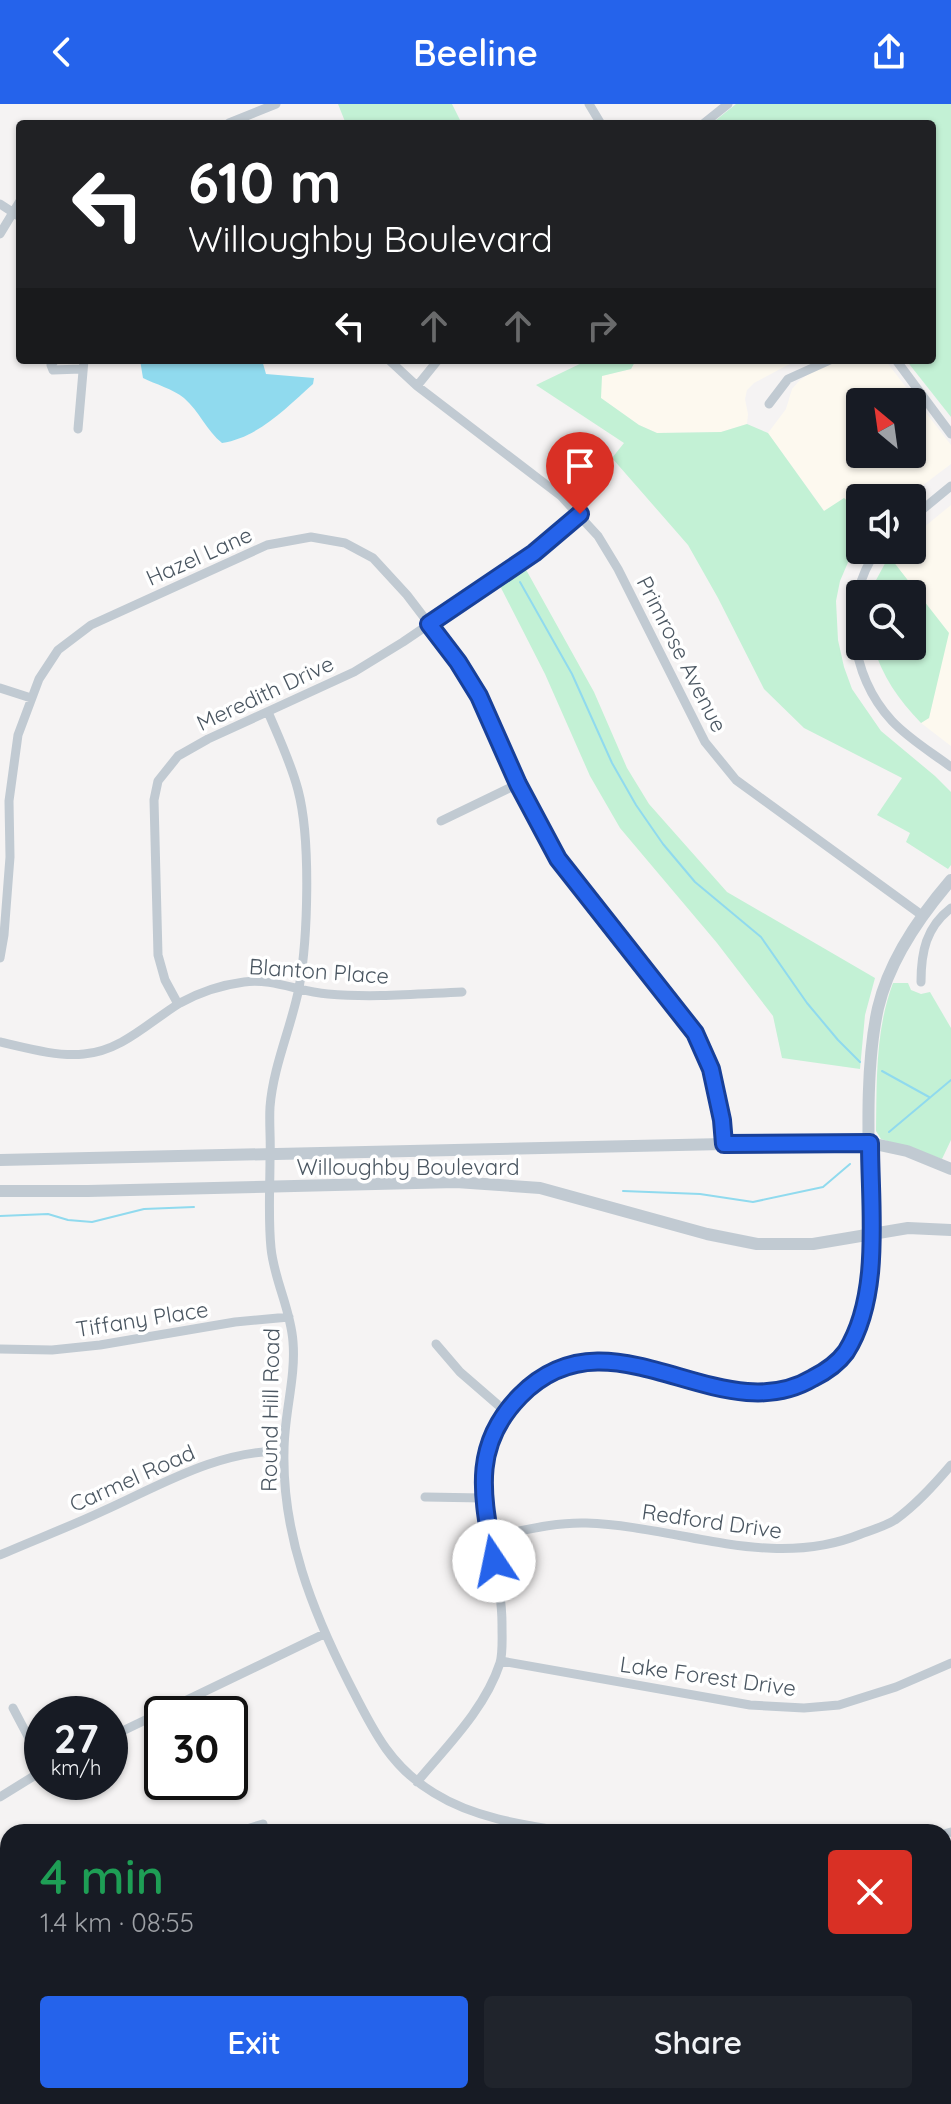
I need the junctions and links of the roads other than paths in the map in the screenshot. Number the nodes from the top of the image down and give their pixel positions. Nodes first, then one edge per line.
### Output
1 (276, 104) edge
2 (728, 104) edge
3 (236, 120) edge
4 (708, 120) edge
5 (0, 204) edge
6 (16, 215) edge
7 (0, 234) edge
8 (52, 364) edge
9 (393, 364) edge
10 (435, 364) edge
11 (821, 364) edge
12 (899, 364) edge
13 (82, 365) edge
14 (417, 386) junction
15 (769, 404) dead end
16 (78, 429) dead end
17 (951, 434) edge
18 (951, 486) edge
19 (926, 507) edge
20 (580, 514) junction
21 (868, 564) edge
22 (429, 624) junction
23 (0, 688) edge
24 (31, 698) junction
25 (268, 712) junction
26 (951, 767) edge
27 (518, 784) junction
28 (441, 821) dead end
29 (951, 880) edge
30 (951, 908) edge
31 (923, 916) junction
32 (0, 958) edge
33 (921, 982) dead end
34 (299, 988) junction
35 (462, 992) dead end
36 (178, 1004) junction
37 (0, 1042) edge
38 (870, 1143) junction
39 (724, 1144) junction
40 (271, 1155) junction
41 (0, 1160) edge
42 (951, 1169) edge
43 (270, 1187) junction
44 (0, 1191) edge
45 (951, 1230) edge
46 (870, 1236) junction
47 (289, 1317) junction
48 (436, 1344) dead end
49 (0, 1349) edge
50 (505, 1411) junction
51 (284, 1451) junction
52 (951, 1465) edge
53 (425, 1497) dead end
54 (483, 1498) junction
55 (490, 1537) junction
56 (0, 1555) edge
57 (324, 1634) junction
58 (501, 1661) junction
59 (951, 1663) edge
60 (13, 1708) dead end
61 (128, 1728) edge
62 (24, 1729) edge
63 (24, 1782) edge
64 (417, 1782) junction
65 (0, 1797) edge
66 (526, 1824) edge

1 - 3 street
2 - 4 street
5 - 6 street
6 - 7 street
8 - 13 street
9 - 14 street, Primrose Avenue
10 - 14 street
11 - 15 street
12 - 17 street
13 - 16 street
14 - 20 street, Primrose Avenue
18 - 19 street
20 - 22 street, Meredith Drive
20 - 31 street, Primrose Avenue
21 - 26 street
22 - 24 street, Hazel Lane
22 - 25 street, Meredith Drive
22 - 27 street, Hazel Lane
23 - 24 street
24 - 32 street, Hazel Lane
25 - 34 street, Round Hill Road
25 - 36 street, Meredith Drive
27 - 28 street
27 - 39 street, Hazel Lane
29 - 31 street
30 - 33 street
31 - 38 street
34 - 35 street, Blanton Place
34 - 36 street, Blanton Place
34 - 40 street, Round Hill Road
36 - 37 street, Blanton Place
38 - 39 street, Willoughby Boulevard
38 - 42 street, Willoughby Boulevard
38 - 46 street
39 - 40 street, Willoughby Boulevard
40 - 41 street, Willoughby Boulevard
40 - 43 street, Round Hill Road
43 - 44 street, Willoughby Boulevard
43 - 46 street, Willoughby Boulevard
43 - 47 street, Round Hill Road
45 - 46 street, Willoughby Boulevard
46 - 50 street
47 - 49 street, Tiffany Place
47 - 51 street, Round Hill Road
48 - 50 street
50 - 54 street
51 - 56 street, Carmel Road
51 - 57 street, Round Hill Road
52 - 55 street, Redford Drive
53 - 54 street
54 - 55 street
55 - 58 street
57 - 61 street
57 - 64 street, Round Hill Road
58 - 59 street, Lake Forest Drive
58 - 64 street
60 - 62 street
63 - 65 street
64 - 66 street, Round Hill Road

